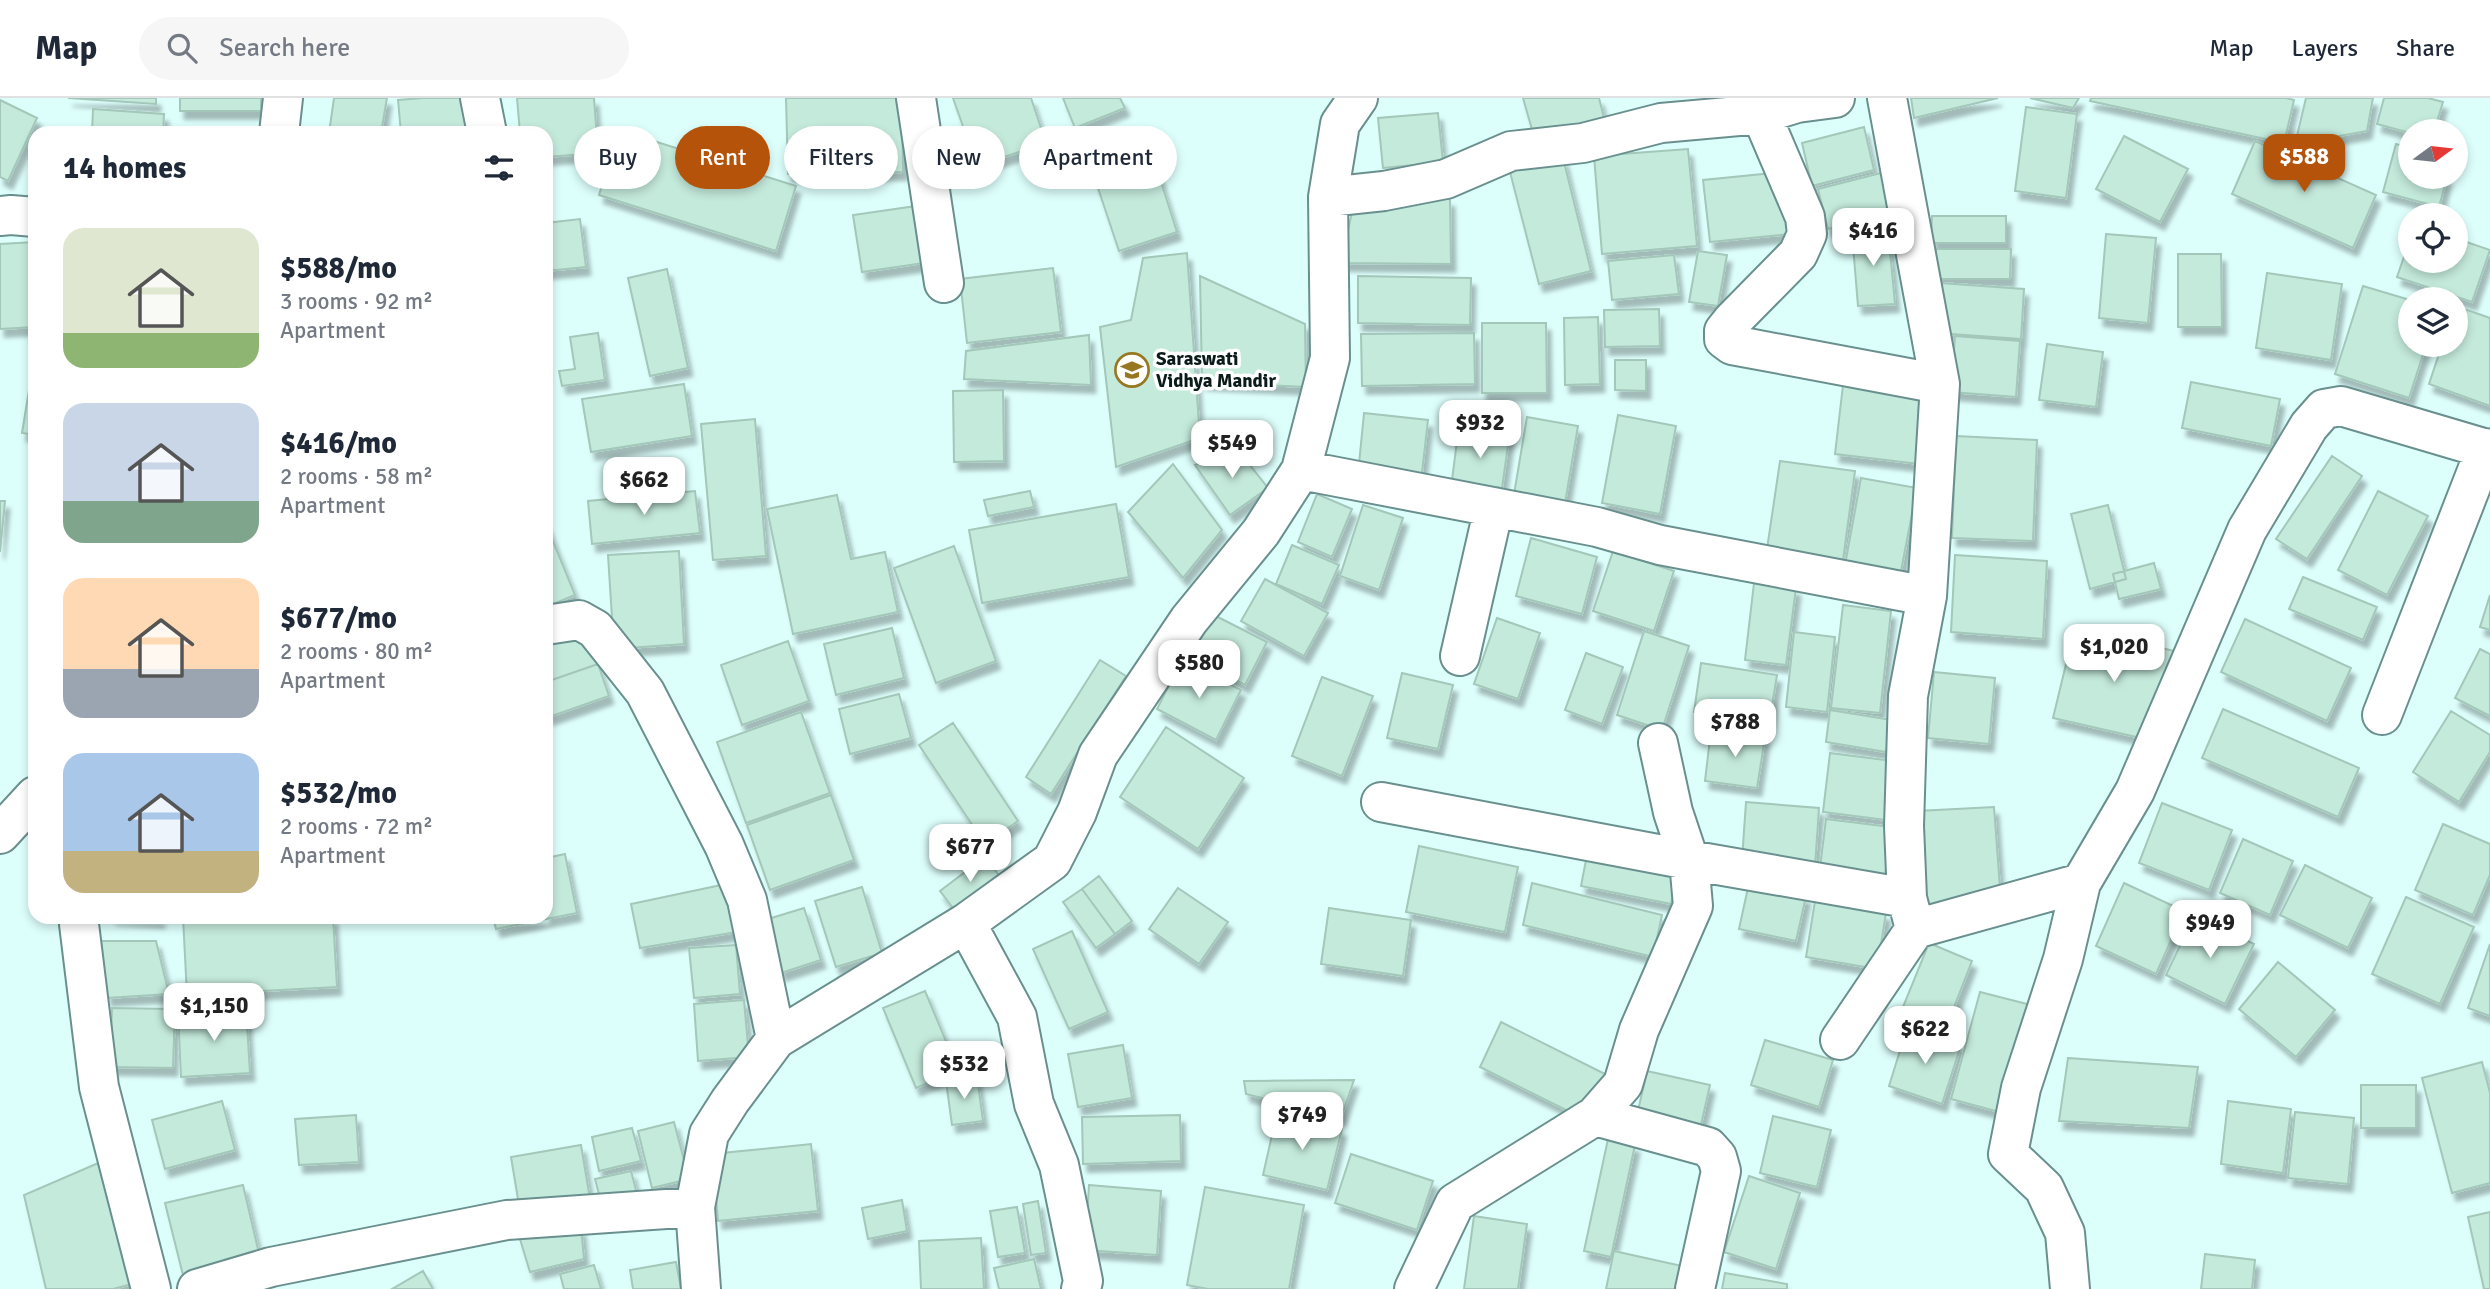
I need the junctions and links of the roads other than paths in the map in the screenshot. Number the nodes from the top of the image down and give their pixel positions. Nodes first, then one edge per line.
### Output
1 (283, 98) edge
2 (480, 98) edge
3 (916, 98) edge
4 (1358, 98) edge
5 (1835, 98) edge
6 (1887, 98) edge
7 (1761, 114) junction
8 (280, 126) edge
9 (486, 126) edge
10 (1328, 197) junction
11 (0, 216) edge
12 (28, 216) edge
13 (944, 283) dead end
14 (1940, 384) junction
15 (2488, 449) edge
16 (1301, 470) junction
17 (1494, 507) junction
18 (1927, 596) junction
19 (553, 624) edge
20 (1460, 656) dead end
21 (2382, 715) dead end
22 (1658, 743) dead end
23 (1381, 802) dead end
24 (28, 804) edge
25 (0, 834) edge
26 (1689, 860) junction
27 (2081, 883) junction
28 (1911, 914) junction
29 (966, 923) junction
30 (79, 924) dead end
31 (776, 1039) junction
32 (1840, 1041) dead end
33 (1595, 1116) junction
34 (695, 1207) junction
35 (151, 1289) edge
36 (197, 1289) edge
37 (701, 1289) edge
38 (1081, 1289) edge
39 (1414, 1289) edge
40 (1695, 1289) edge
41 (2070, 1289) edge

1 - 8 street
2 - 9 street
3 - 13 street
4 - 10 street
5 - 7 street
6 - 14 street
7 - 10 street
7 - 14 street
10 - 16 street
11 - 12 street
14 - 18 street
15 - 21 street
15 - 27 street
16 - 17 street
16 - 29 street
17 - 18 street
17 - 20 street
18 - 28 street
19 - 31 street
22 - 26 street
23 - 26 street
24 - 25 street
26 - 28 street
26 - 33 street
27 - 28 street
27 - 41 street
28 - 32 street
29 - 31 street
29 - 38 street
30 - 35 street
31 - 34 street
33 - 39 street
33 - 40 street
34 - 36 street
34 - 37 street

